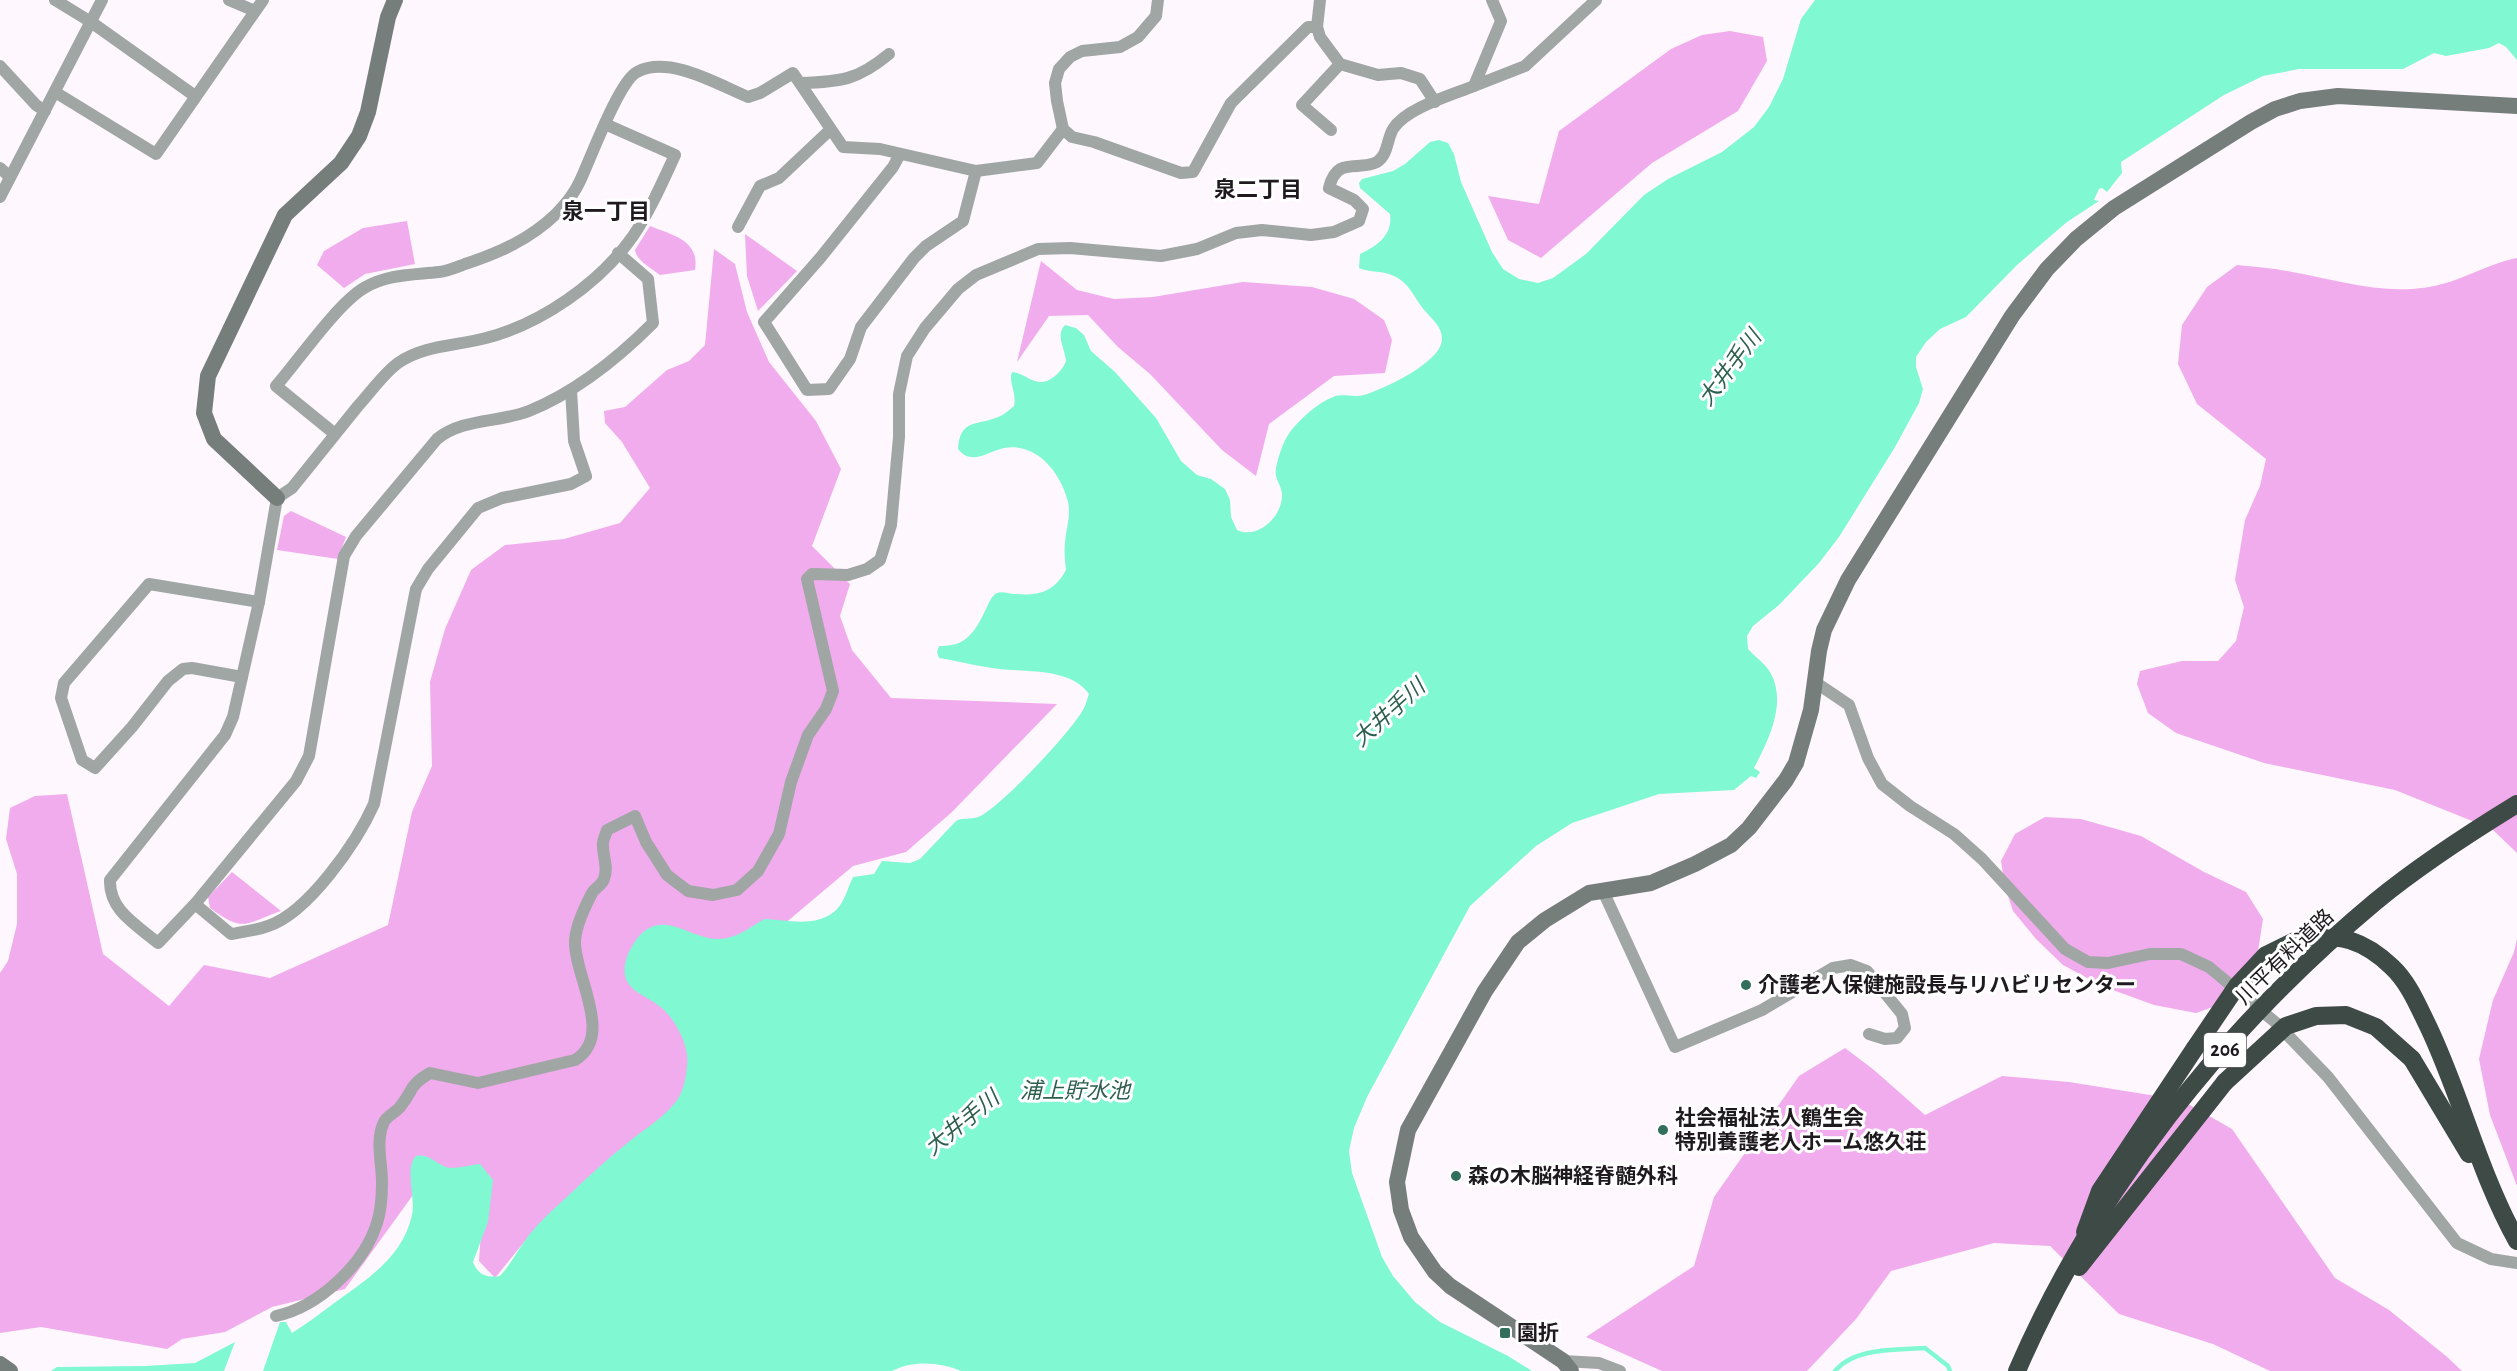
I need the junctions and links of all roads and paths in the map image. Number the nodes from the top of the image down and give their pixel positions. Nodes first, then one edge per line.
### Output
1 (55, 0) edge
2 (102, 0) edge
3 (229, 0) edge
4 (263, 0) edge
5 (394, 0) edge
6 (1158, 0) edge
7 (1320, 0) edge
8 (1492, 0) edge
9 (1596, 0) edge
10 (255, 11) junction
11 (91, 22) junction
12 (1317, 27) junction
13 (889, 54) dead end
14 (1340, 64) junction
15 (0, 66) edge
16 (801, 83) junction
17 (1474, 86) junction
18 (55, 92) junction
19 (195, 96) junction
20 (1434, 102) junction
21 (2517, 106) edge
22 (45, 111) junction
23 (605, 124) junction
24 (830, 129) junction
25 (1063, 129) junction
26 (1331, 130) dead end
27 (900, 154) junction
28 (0, 168) edge
29 (976, 171) junction
30 (10, 177) junction
31 (0, 197) edge
32 (738, 227) dead end
33 (618, 253) junction
34 (571, 390) junction
35 (336, 434) junction
36 (277, 498) junction
37 (259, 602) junction
38 (242, 677) junction
39 (1815, 682) junction
40 (2517, 804) edge
41 (2517, 814) edge
42 (1603, 891) junction
43 (195, 904) junction
44 (1869, 1034) dead end
45 (2503, 1213) junction
46 (2515, 1238) edge
47 (2077, 1261) junction
48 (2517, 1263) edge
49 (276, 1316) dead end
50 (0, 1364) edge
51 (1567, 1366) edge
52 (10, 1371) edge
53 (1620, 1371) edge
54 (2017, 1371) edge
55 (2026, 1371) edge

1 - 11 street
2 - 11 street
3 - 10 street
4 - 10 street
5 - 36 street
6 - 25 street
7 - 12 street
8 - 17 street
9 - 17 street
10 - 19 street
11 - 18 street
11 - 19 street
12 - 14 street
12 - 25 street
13 - 16 street
14 - 20 street
14 - 26 street
15 - 22 street
16 - 23 street
16 - 24 street
17 - 20 street
18 - 19 street
18 - 22 street
20 - 49 street
21 - 39 street
22 - 30 street
23 - 33 street
23 - 35 street
24 - 27 street
24 - 32 street
25 - 29 street
27 - 29 street
27 - 29 street
28 - 30 street
30 - 31 street
33 - 34 street
33 - 35 street
34 - 43 street
34 - 43 street
35 - 36 street
36 - 37 street
37 - 38 street
37 - 38 street
38 - 43 street
39 - 42 street
39 - 48 street
40 - 47 highway, 川平有料道路 / 206, bridge
41 - 47 highway, 川平有料道路 / 206
42 - 44 street
42 - 51 street
45 - 46 highway
45 - 47 highway, bridge
45 - 47 highway, bridge
47 - 54 highway, 川平有料道路 / 206, bridge
47 - 55 highway, 川平有料道路 / 206
50 - 52 street
51 - 53 street

